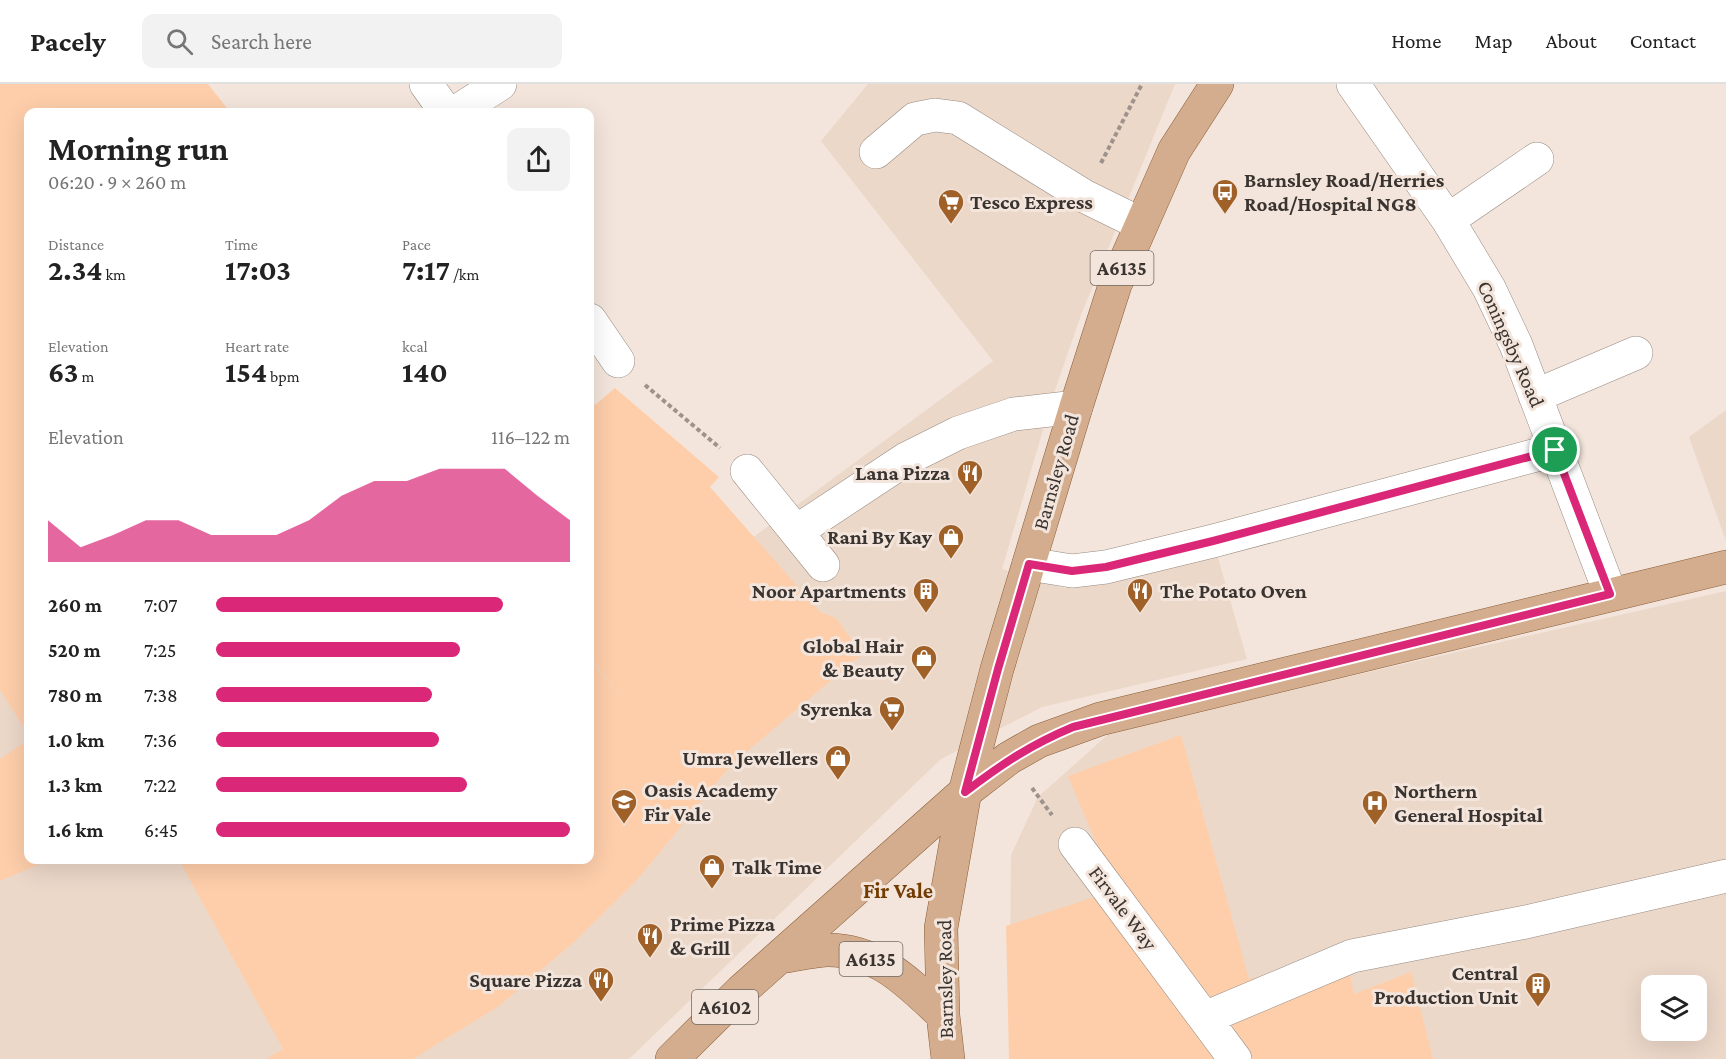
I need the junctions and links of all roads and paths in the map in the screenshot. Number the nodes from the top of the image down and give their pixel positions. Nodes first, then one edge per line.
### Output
1 (426, 84) edge
2 (500, 84) edge
3 (1142, 84) edge
4 (1217, 84) edge
5 (1353, 84) edge
6 (443, 108) edge
7 (462, 108) edge
8 (876, 152) dead end
9 (1537, 159) dead end
10 (1084, 196) junction
11 (1448, 220) junction
12 (1141, 224) junction
13 (594, 326) edge
14 (1636, 353) dead end
15 (618, 361) joint
16 (1535, 396) junction
17 (1076, 407) junction
18 (1555, 450) junction
19 (747, 471) joint
20 (797, 531) junction
21 (1029, 564) junction
22 (823, 565) dead end
23 (1726, 567) edge
24 (1610, 594) junction
25 (1010, 758) junction
26 (965, 792) junction
27 (1075, 844) joint
28 (1726, 876) edge
29 (780, 957) junction
30 (943, 1015) junction
31 (1205, 1018) junction
32 (672, 1059) edge
33 (948, 1059) edge
34 (1235, 1059) edge

1 - 6 street
2 - 7 street
3 - 10 path
4 - 12 main road, Barnsley Road / A6135
5 - 11 street, Coningsby Road
8 - 10 street
9 - 11 street
10 - 12 street
11 - 16 street, Coningsby Road
12 - 17 main road, Barnsley Road / A6135
13 - 15 street
14 - 16 street
15 - 19 path
16 - 18 street, Coningsby Road
17 - 20 street
17 - 21 main road, Barnsley Road / A6135
18 - 21 street
18 - 24 street, Coningsby Road
19 - 20 street
20 - 22 street
21 - 26 main road, Barnsley Road / A6135
23 - 24 main road, A6102
24 - 25 main road, A6102
25 - 26 main road, A6102
25 - 27 path, Firvale Way
26 - 29 main road, A6102
26 - 30 main road, Barnsley Road / A6135
27 - 31 street, Firvale Way
28 - 31 street
29 - 30 main road, A6135
29 - 32 main road, A6102
30 - 33 main road, Barnsley Road / A6135
31 - 34 street, Firvale Way

